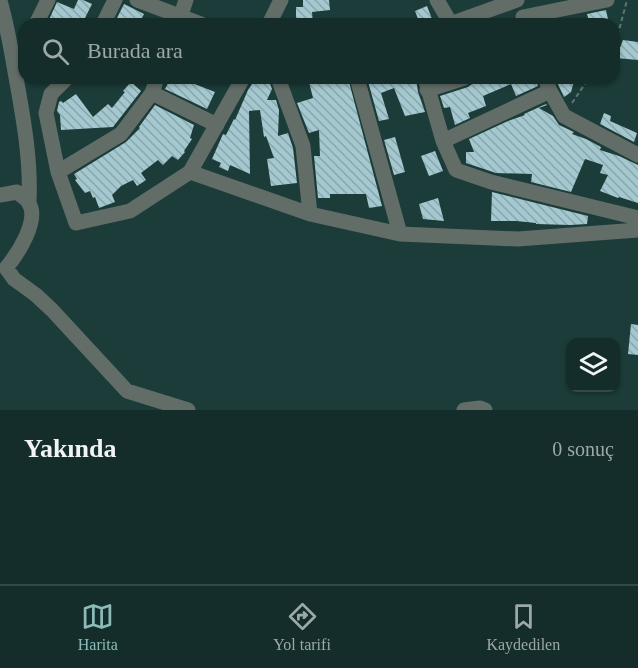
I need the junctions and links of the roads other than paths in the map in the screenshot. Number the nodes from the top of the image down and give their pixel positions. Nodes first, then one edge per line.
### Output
1 (48, 0) edge
2 (115, 0) edge
3 (137, 0) edge
4 (186, 0) edge
5 (281, 0) edge
6 (437, 0) edge
7 (517, 0) edge
8 (607, 0) edge
9 (0, 2) edge
10 (39, 18) edge
11 (106, 18) edge
12 (175, 18) edge
13 (180, 18) edge
14 (271, 18) edge
15 (447, 18) edge
16 (467, 18) edge
17 (523, 18) edge
18 (532, 18) edge
19 (61, 84) edge
20 (155, 84) edge
21 (240, 84) edge
22 (280, 84) edge
23 (359, 84) edge
24 (426, 84) edge
25 (548, 85) edge
26 (152, 93) junction
27 (218, 125) junction
28 (443, 141) junction
29 (638, 155) edge
30 (58, 172) junction
31 (190, 172) junction
32 (0, 195) edge
33 (29, 202) junction
34 (310, 214) junction
35 (638, 218) edge
36 (638, 230) edge
37 (400, 234) junction
38 (153, 405) edge
39 (188, 410) edge
40 (464, 410) edge
41 (485, 410) edge

1 - 10 street
2 - 11 street
3 - 12 street
4 - 13 street
5 - 14 street
6 - 15 street
7 - 16 street
7 - 17 street
8 - 18 street
9 - 33 street
19 - 30 street
20 - 26 street
21 - 27 street
22 - 34 street
23 - 37 street
24 - 28 street
25 - 28 street
25 - 29 street
26 - 27 street
26 - 30 street
27 - 31 street
28 - 35 street
30 - 31 street
31 - 34 street
32 - 33 street
33 - 38 street
34 - 37 street
36 - 37 street
38 - 39 street
40 - 41 street

